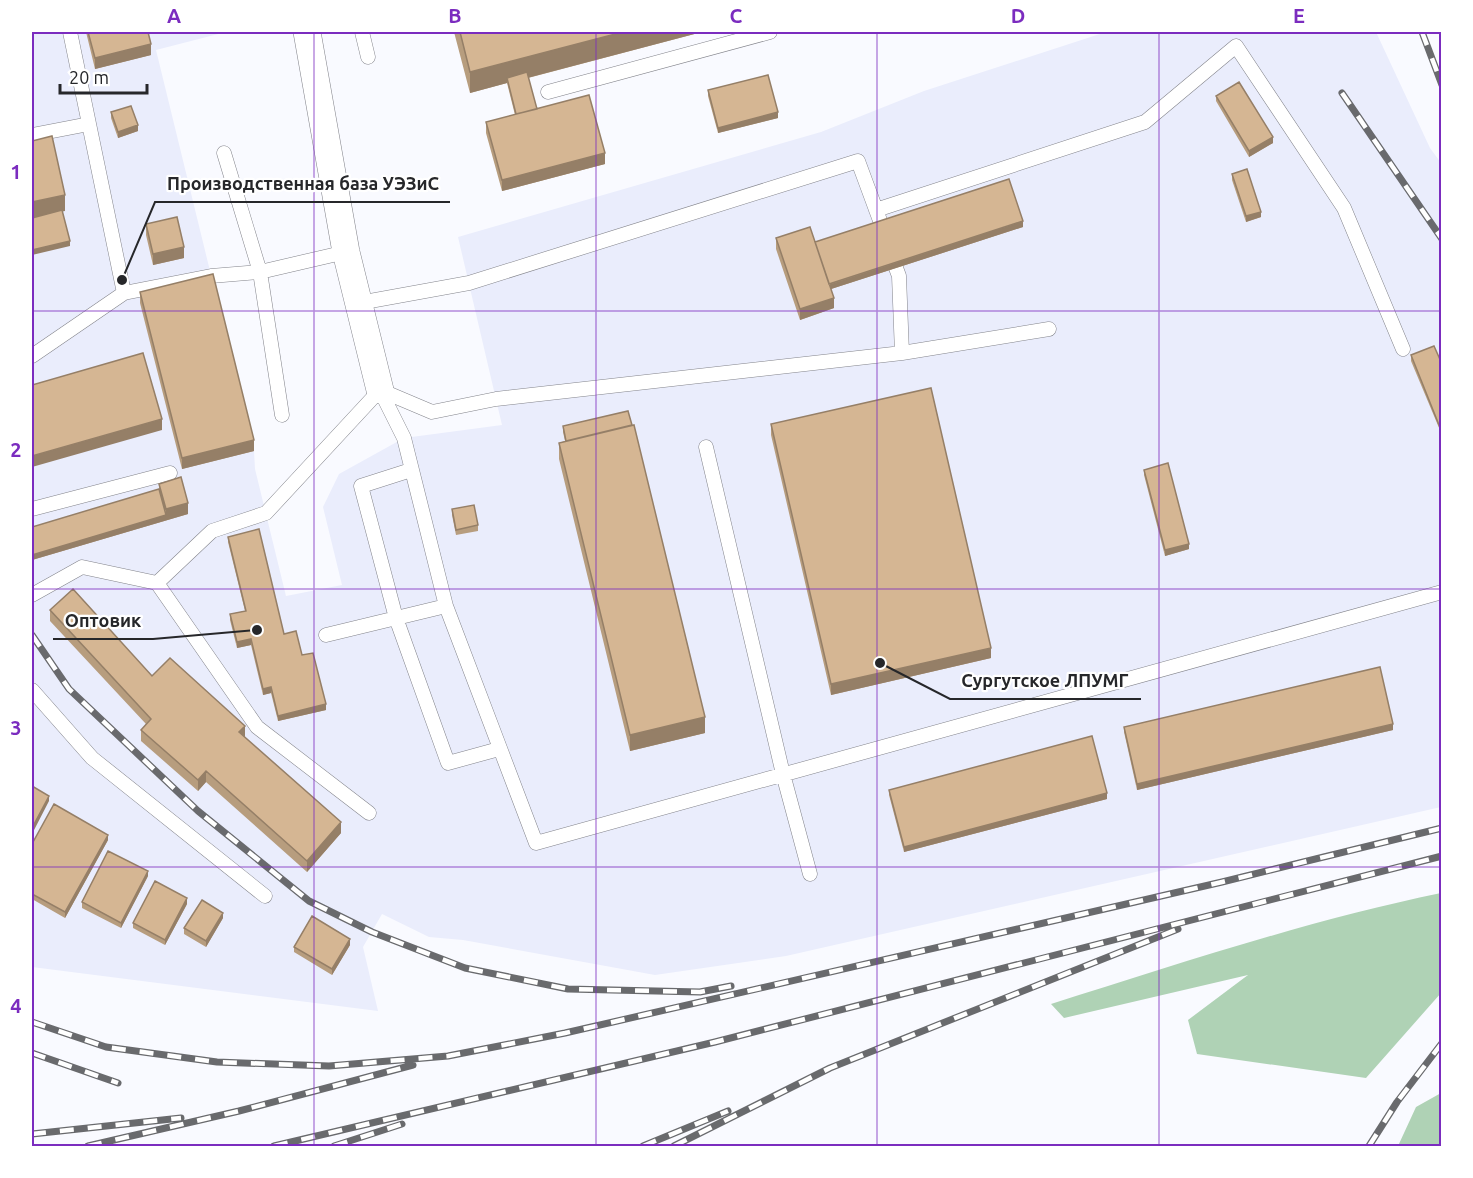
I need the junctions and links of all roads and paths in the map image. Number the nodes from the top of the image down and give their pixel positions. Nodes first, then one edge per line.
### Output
1 (70, 32) edge
2 (307, 32) edge
3 (362, 32) edge
4 (770, 32) edge
5 (368, 57) dead end
6 (548, 92) dead end
7 (89, 124) junction
8 (32, 135) edge
9 (224, 153) dead end
10 (876, 210) junction
11 (882, 226) edge
12 (346, 252) junction
13 (897, 268) edge
14 (260, 272) junction
15 (124, 293) junction
16 (359, 303) junction
17 (1049, 329) dead end
18 (1403, 350) dead end
19 (902, 353) junction
20 (32, 356) edge
21 (380, 390) junction
22 (282, 415) dead end
23 (706, 447) dead end
24 (411, 470) junction
25 (170, 472) dead end
26 (32, 509) edge
27 (157, 583) junction
28 (1442, 592) edge
29 (32, 595) edge
30 (446, 606) junction
31 (396, 618) junction
32 (326, 635) dead end
33 (32, 690) edge
34 (499, 749) junction
35 (783, 774) junction
36 (369, 813) dead end
37 (810, 874) dead end
38 (265, 896) dead end

1 - 7 lane
2 - 12 street
3 - 5 lane
4 - 6 lane
7 - 8 lane
7 - 15 lane
9 - 14 lane
10 - 11 lane
10 - 16 lane
10 - 18 lane
12 - 14 lane
12 - 16 street
13 - 19 lane
14 - 15 lane
14 - 22 lane
15 - 20 lane
16 - 21 street
17 - 19 lane
19 - 21 lane
21 - 24 lane
21 - 27 lane
23 - 35 lane
24 - 30 lane
24 - 31 lane
25 - 26 lane
27 - 29 lane
27 - 36 lane
28 - 35 lane
30 - 31 lane
30 - 34 lane
31 - 32 lane
31 - 34 lane
33 - 38 lane
34 - 35 lane
35 - 37 lane

